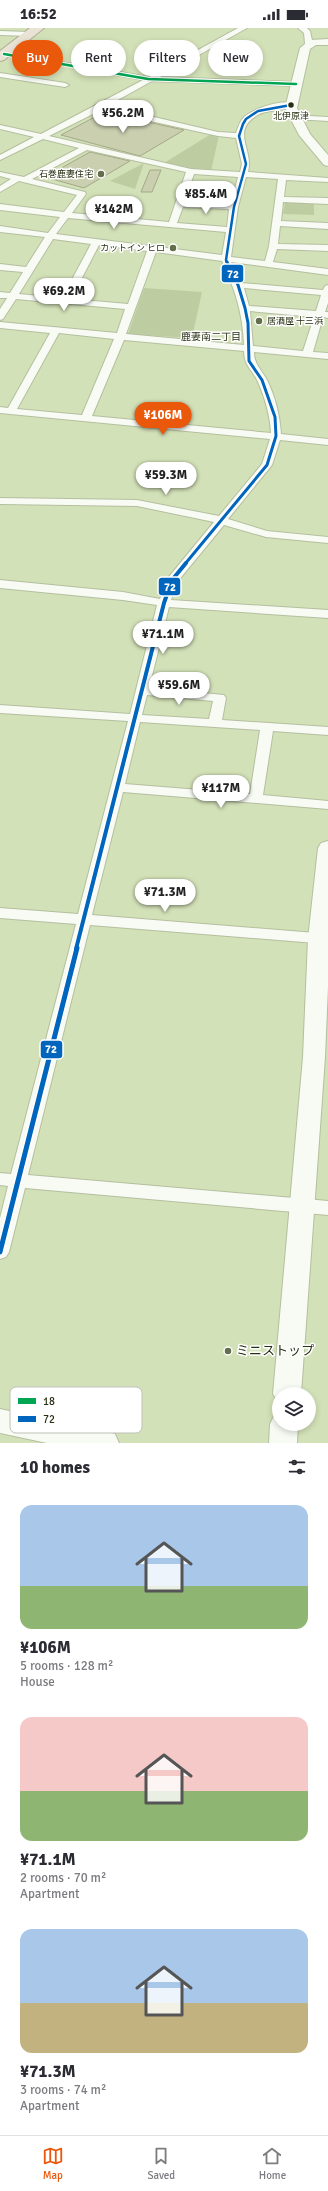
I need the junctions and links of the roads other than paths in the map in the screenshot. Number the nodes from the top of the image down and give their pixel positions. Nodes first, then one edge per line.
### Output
1 (243, 28) edge
2 (302, 28) edge
3 (33, 31) edge
4 (0, 33) edge
5 (328, 42) edge
6 (310, 43) junction
7 (2, 55) edge
8 (0, 75) edge
9 (148, 79) junction
10 (296, 84) junction
11 (65, 85) dead end
12 (100, 106) junction
13 (293, 111) junction
14 (328, 119) edge
15 (0, 127) edge
16 (42, 136) junction
17 (239, 136) junction
18 (86, 147) junction
19 (0, 158) edge
20 (328, 162) edge
21 (191, 171) junction
22 (0, 174) edge
23 (243, 175) junction
24 (282, 178) junction
25 (22, 179) junction
26 (328, 180) edge
27 (0, 189) edge
28 (279, 199) junction
29 (328, 202) edge
30 (180, 204) junction
31 (0, 207) edge
32 (234, 207) junction
33 (66, 215) junction
34 (276, 223) junction
35 (172, 226) junction
36 (328, 226) edge
37 (0, 230) edge
38 (231, 230) junction
39 (50, 236) junction
40 (96, 242) junction
41 (273, 246) junction
42 (328, 248) edge
43 (152, 250) junction
44 (226, 260) junction
45 (268, 265) junction
46 (0, 267) edge
47 (30, 270) junction
48 (328, 272) edge
49 (238, 285) junction
50 (327, 290) edge
51 (0, 295) edge
52 (14, 296) junction
53 (66, 301) junction
54 (131, 308) junction
55 (245, 308) junction
56 (324, 315) edge
57 (0, 317) edge
58 (0, 325) edge
59 (56, 331) junction
60 (120, 337) junction
61 (250, 347) junction
62 (307, 354) junction
63 (328, 356) edge
64 (0, 410) edge
65 (11, 411) junction
66 (86, 418) junction
67 (276, 436) junction
68 (328, 442) edge
69 (0, 501) edge
70 (220, 520) junction
71 (328, 540) edge
72 (0, 584) edge
73 (164, 602) junction
74 (328, 614) edge
75 (142, 691) junction
76 (0, 708) edge
77 (135, 717) junction
78 (215, 723) junction
79 (267, 727) junction
80 (328, 731) edge
81 (117, 788) junction
82 (256, 799) junction
83 (328, 805) edge
84 (328, 848) edge
85 (0, 913) edge
86 (84, 920) junction
87 (324, 939) edge
88 (0, 1179) edge
89 (18, 1181) junction
90 (301, 1205) junction
91 (328, 1208) edge
92 (0, 1252) edge
93 (288, 1387) edge
94 (0, 1421) edge
95 (10, 1423) edge
96 (284, 1431) edge
97 (57, 1433) edge
98 (105, 1443) edge
99 (283, 1443) edge

1 - 9 street
2 - 6 street
3 - 4 street
3 - 7 highway
5 - 6 street
6 - 10 street
7 - 9 street
8 - 11 street
9 - 10 street
9 - 12 street
10 - 13 street
12 - 16 street
12 - 17 street
13 - 14 street
13 - 17 street
13 - 20 street
15 - 16 street
16 - 18 street
16 - 19 street
17 - 23 street
18 - 21 street
18 - 25 street
21 - 23 street
21 - 30 street
22 - 25 street
23 - 24 street
23 - 32 street
24 - 26 street
24 - 28 street
25 - 27 street
25 - 33 street
28 - 29 street
28 - 34 street
30 - 32 street
30 - 35 street
31 - 33 street
32 - 38 street
33 - 35 street
33 - 39 street
34 - 36 street
34 - 41 street
35 - 38 street
37 - 39 street
38 - 44 street
39 - 40 street
39 - 47 street
40 - 43 street
40 - 53 street
41 - 42 street
41 - 45 street
43 - 44 street
43 - 54 street
44 - 45 street
44 - 49 street
45 - 48 street
46 - 47 street
47 - 52 street
49 - 50 street
49 - 55 street
50 - 56 street
51 - 52 street
52 - 53 street
52 - 57 street
53 - 54 street
54 - 60 street
55 - 56 street
55 - 61 street
56 - 62 street
58 - 59 street
59 - 60 street
59 - 65 street
60 - 61 street
60 - 66 street
61 - 62 street
61 - 67 street
62 - 63 street
64 - 65 street
65 - 66 street
66 - 67 street
67 - 68 street
67 - 70 street
69 - 70 street
70 - 71 street
70 - 73 street
72 - 73 street
73 - 74 street
73 - 75 street
75 - 77 street
75 - 78 street
76 - 77 street
77 - 78 street
77 - 81 street
78 - 79 street
79 - 80 street
79 - 82 street
81 - 82 street
81 - 86 street
82 - 83 street
84 - 87 street
85 - 86 street
86 - 87 street
86 - 89 street
87 - 90 street
88 - 89 street
89 - 90 street
89 - 92 street
90 - 91 street
90 - 93 street
94 - 95 street
96 - 99 street
97 - 98 street

